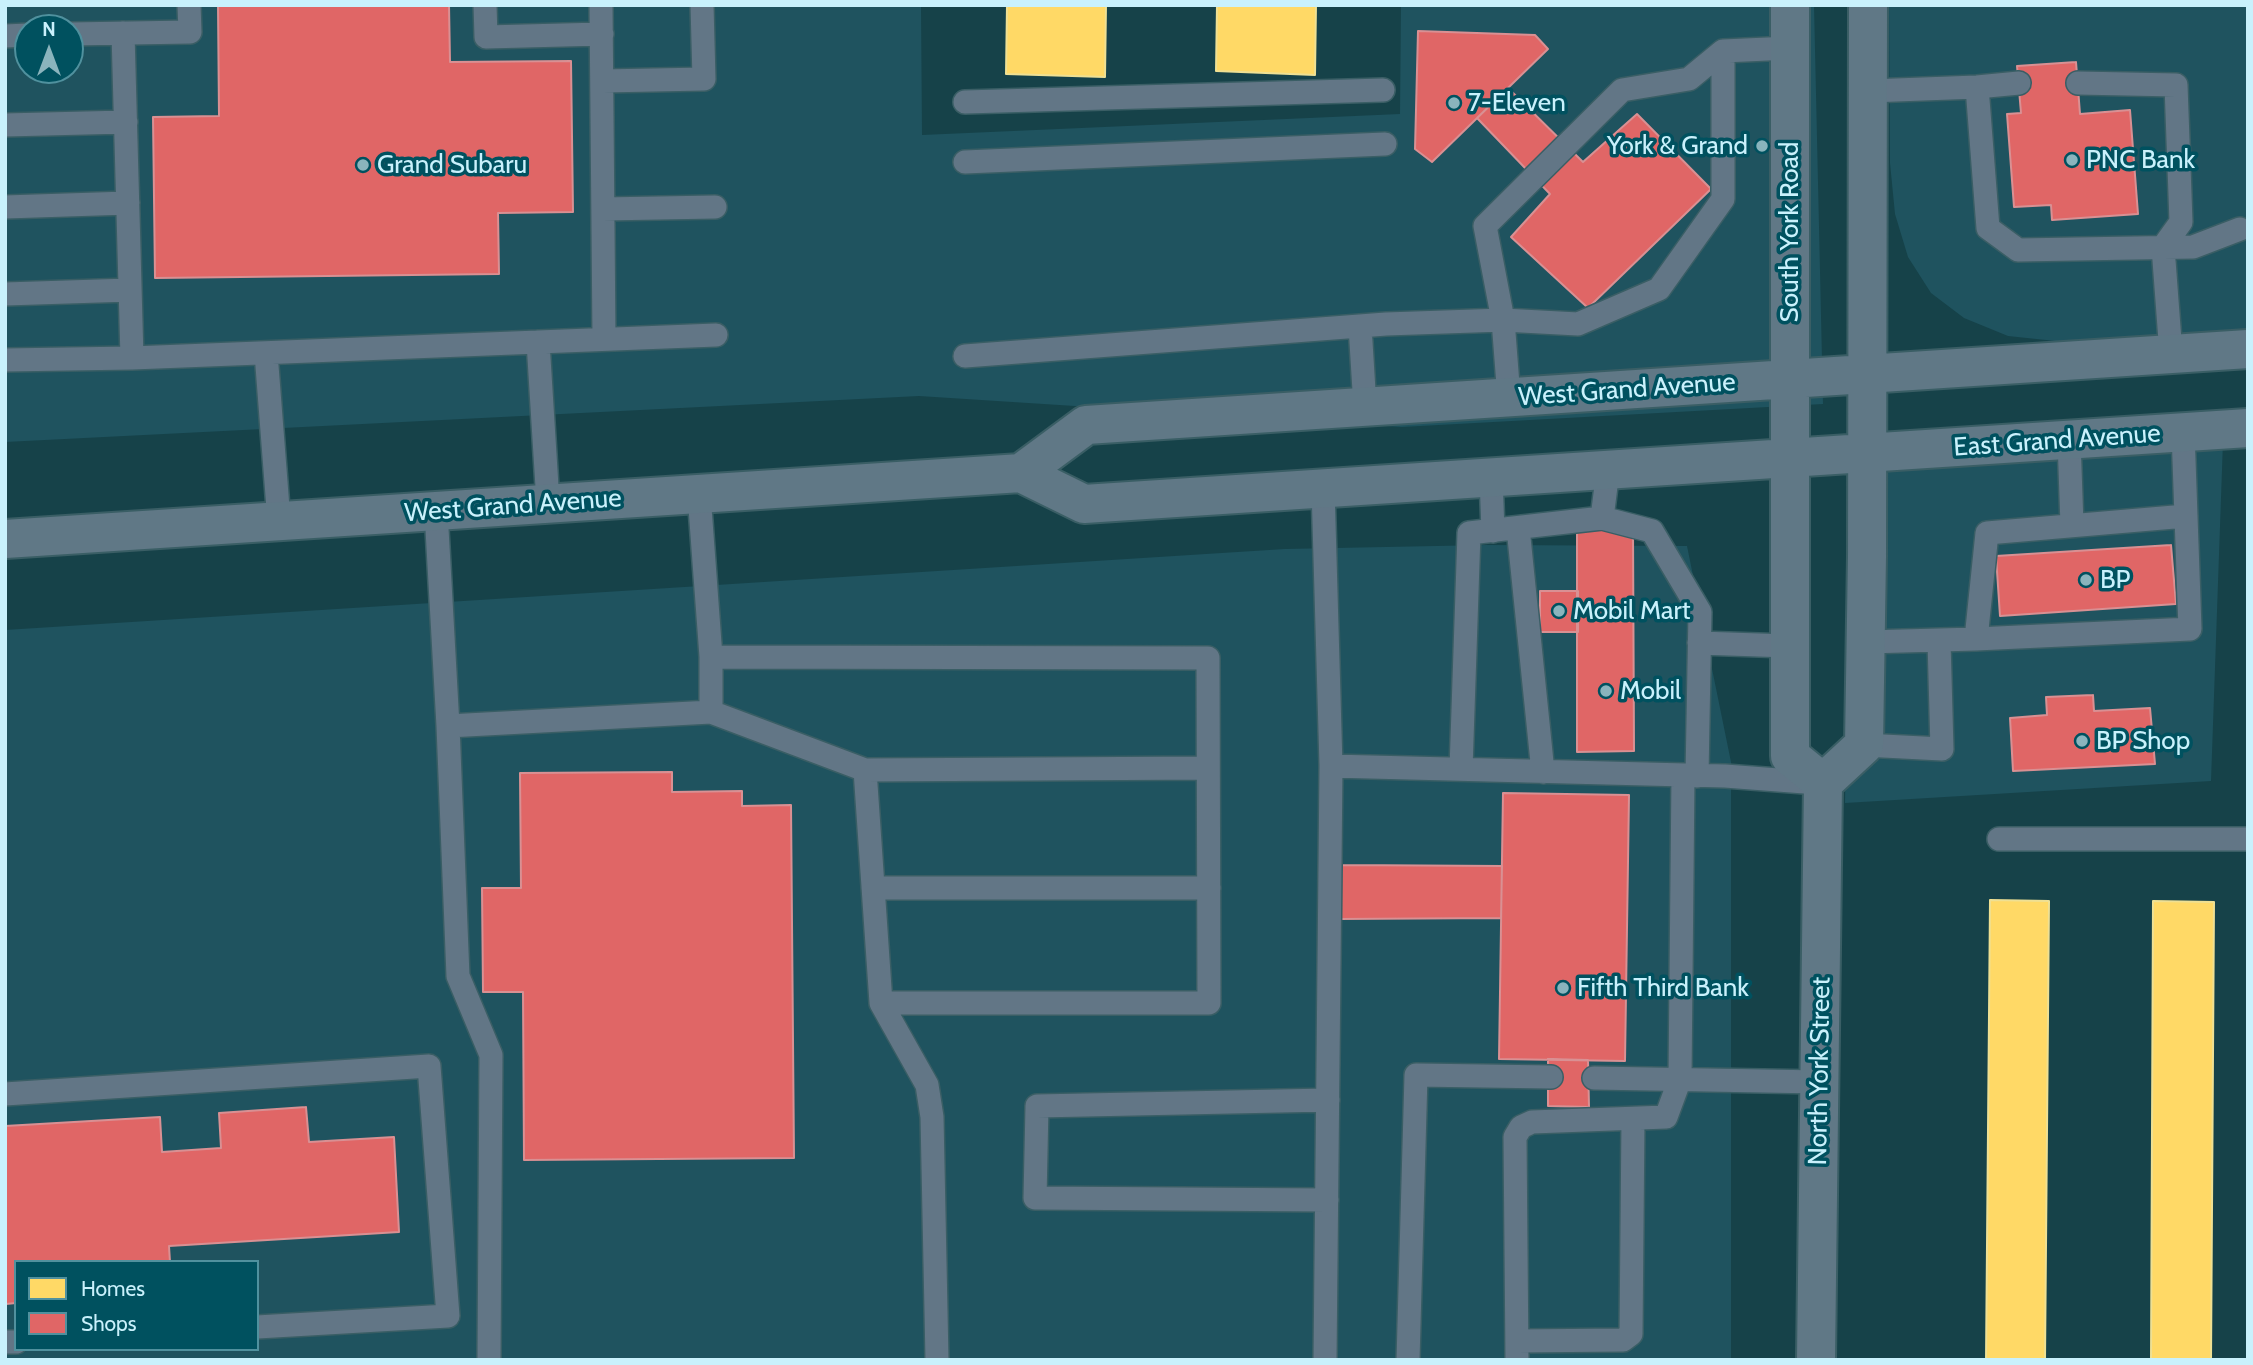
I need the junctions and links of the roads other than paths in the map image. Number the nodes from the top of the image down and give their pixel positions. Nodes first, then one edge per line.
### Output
1 (189, 5) edge
2 (485, 5) edge
3 (601, 5) edge
4 (702, 5) edge
5 (1790, 5) edge
6 (1868, 5) edge
7 (124, 33) junction
8 (84, 34) edge
9 (602, 34) junction
10 (1790, 48) junction
11 (1723, 51) junction
12 (603, 81) junction
13 (2018, 83) dead end
14 (2078, 83) dead end
15 (1977, 87) junction
16 (1383, 90) dead end
17 (1869, 91) junction
18 (965, 102) dead end
19 (125, 122) junction
20 (5, 125) edge
21 (1385, 144) dead end
22 (965, 162) dead end
23 (128, 203) junction
24 (5, 207) edge
25 (715, 208) dead end
26 (603, 209) junction
27 (2240, 229) dead end
28 (2163, 247) junction
29 (130, 290) junction
30 (5, 294) edge
31 (1503, 320) junction
32 (1360, 326) junction
33 (716, 335) dead end
34 (604, 339) junction
35 (538, 342) junction
36 (2248, 349) edge
37 (266, 353) junction
38 (2171, 354) junction
39 (965, 356) dead end
40 (132, 358) junction
41 (5, 360) edge
42 (1867, 374) junction
43 (1790, 379) junction
44 (1510, 398) junction
45 (1365, 407) junction
46 (2248, 428) edge
47 (2183, 432) junction
48 (2069, 440) junction
49 (1867, 454) junction
50 (1790, 459) junction
51 (1608, 470) junction
52 (1021, 473) junction
53 (1491, 477) junction
54 (1324, 488) junction
55 (699, 494) junction
56 (548, 503) junction
57 (436, 510) junction
58 (2186, 516) junction
59 (1602, 518) junction
60 (279, 521) junction
61 (2072, 525) junction
62 (1518, 528) junction
63 (1493, 531) junction
64 (5, 539) edge
65 (1976, 639) junction
66 (1939, 641) junction
67 (1866, 642) junction
68 (1699, 643) junction
69 (1789, 646) junction
70 (711, 657) junction
71 (711, 712) junction
72 (448, 726) junction
73 (1864, 745) junction
74 (1331, 766) junction
75 (1208, 768) junction
76 (1461, 769) junction
77 (865, 770) junction
78 (1543, 772) junction
79 (1690, 775) junction
80 (1823, 783) junction
81 (1999, 839) dead end
82 (2248, 839) edge
83 (873, 888) junction
84 (1209, 888) junction
85 (881, 1003) junction
86 (1551, 1077) dead end
87 (1594, 1078) dead end
88 (1680, 1080) junction
89 (1820, 1082) junction
90 (5, 1094) edge
91 (1328, 1100) junction
92 (1633, 1119) junction
93 (1326, 1200) junction
94 (259, 1327) edge
95 (1517, 1351) edge
96 (489, 1360) edge
97 (937, 1360) edge
98 (1325, 1360) edge
99 (1408, 1360) edge
100 (1816, 1360) edge

1 - 7 lane
2 - 9 lane
3 - 9 lane
4 - 12 lane
5 - 10 main road, South York Road
6 - 17 main road
7 - 8 lane
7 - 19 lane
9 - 12 lane
10 - 11 lane
10 - 43 main road, South York Road
11 - 31 lane
11 - 31 lane
12 - 26 lane
13 - 15 lane
14 - 28 lane
15 - 17 lane
15 - 28 lane
16 - 18 lane
17 - 42 main road
19 - 20 lane
19 - 23 lane
21 - 22 lane
23 - 24 lane
23 - 29 lane
25 - 26 lane
26 - 34 lane
27 - 28 lane
28 - 38 lane
29 - 30 lane
29 - 40 lane
31 - 32 lane
31 - 44 lane
32 - 39 lane
32 - 45 lane
33 - 34 lane
34 - 35 lane
35 - 37 lane
35 - 56 lane
36 - 38 main road, West Grand Avenue
37 - 40 lane
37 - 60 lane
38 - 42 main road, West Grand Avenue
40 - 41 lane
42 - 43 main road, West Grand Avenue
42 - 49 main road
43 - 44 main road, West Grand Avenue
43 - 50 main road, South York Road
44 - 45 main road, West Grand Avenue
45 - 52 main road, West Grand Avenue
46 - 47 main road, East Grand Avenue
47 - 48 main road, East Grand Avenue
47 - 58 lane
48 - 49 main road, East Grand Avenue
48 - 61 lane
49 - 50 main road
49 - 67 main road
50 - 51 main road
50 - 69 main road
51 - 53 main road
51 - 59 lane
52 - 54 main road
52 - 55 main road, West Grand Avenue
53 - 54 main road
53 - 63 lane
54 - 74 lane
55 - 56 main road, West Grand Avenue
55 - 70 lane
56 - 57 main road, West Grand Avenue
57 - 60 main road, West Grand Avenue
57 - 72 lane
58 - 61 lane
58 - 65 lane
59 - 62 lane
59 - 68 lane
60 - 64 main road, West Grand Avenue
61 - 65 lane
62 - 63 lane
62 - 78 lane
63 - 76 lane
65 - 66 lane
66 - 67 lane
66 - 73 lane
67 - 73 main road
68 - 69 lane
68 - 79 lane
69 - 80 main road
70 - 71 lane
70 - 75 lane
71 - 72 lane
71 - 77 lane
72 - 96 lane
73 - 80 main road
74 - 76 lane
74 - 91 lane
75 - 77 lane
75 - 84 lane
76 - 78 lane
77 - 83 lane
78 - 79 lane
79 - 80 lane
79 - 88 lane
80 - 89 main road, North York Street
81 - 82 lane
83 - 84 lane
83 - 85 lane
84 - 85 lane
85 - 97 lane
86 - 99 lane
87 - 88 lane
88 - 89 lane
88 - 92 lane
89 - 100 main road, North York Street
90 - 94 lane
91 - 93 lane
91 - 93 lane
92 - 95 lane
92 - 95 lane
93 - 98 lane

